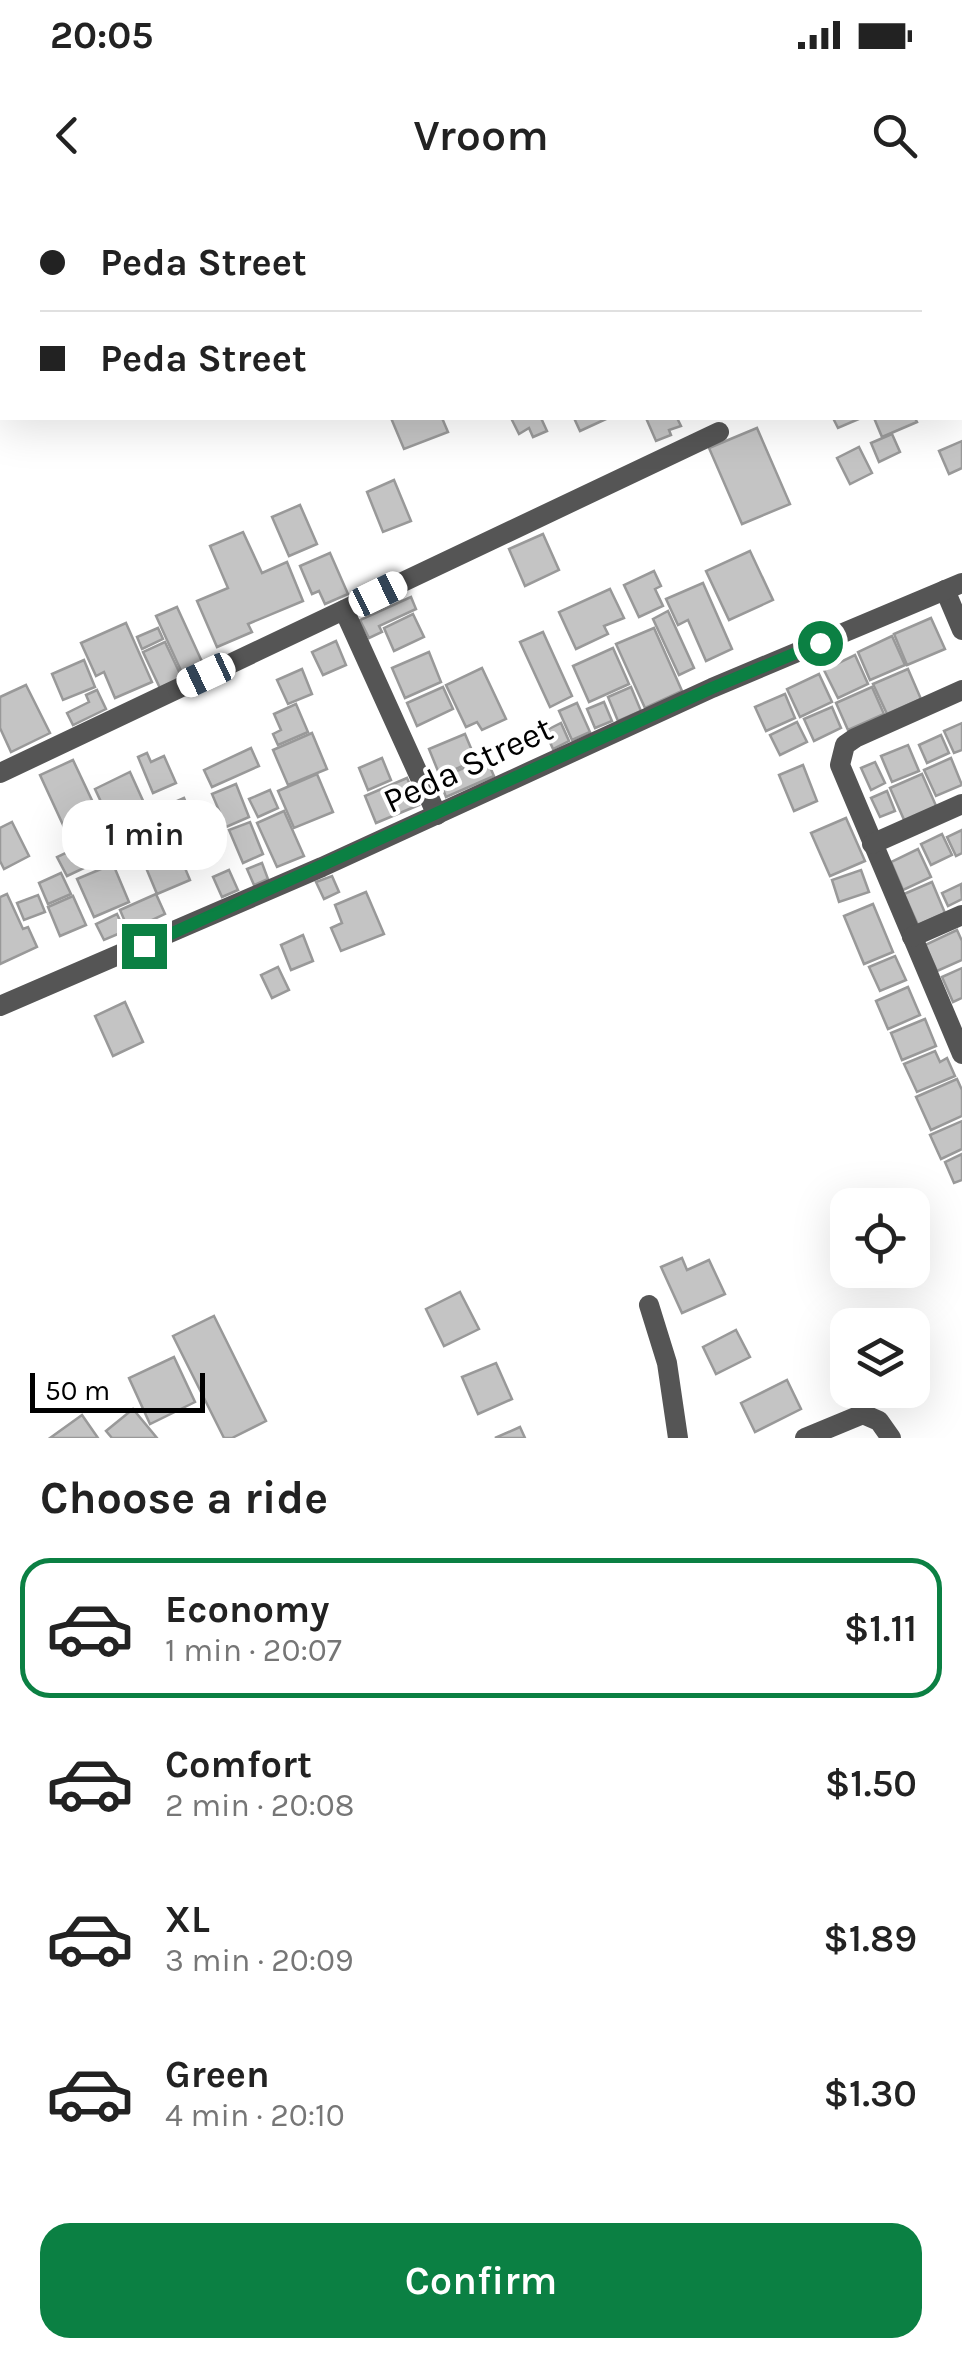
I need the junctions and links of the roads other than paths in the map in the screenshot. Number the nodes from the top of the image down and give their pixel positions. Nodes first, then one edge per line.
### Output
1 (719, 432) dead end
2 (954, 586) edge
3 (344, 610) junction
4 (962, 630) edge
5 (962, 690) edge
6 (0, 773) edge
7 (962, 804) edge
8 (437, 814) junction
9 (872, 844) junction
10 (962, 915) edge
11 (912, 937) junction
12 (0, 1006) edge
13 (962, 1054) edge
14 (649, 1305) dead end
15 (678, 1438) edge
16 (805, 1438) edge
17 (891, 1438) edge

1 - 3 street
2 - 4 street
2 - 8 street, Peda Street
3 - 6 street
3 - 8 street
5 - 9 street
7 - 9 street
8 - 12 street, Peda Street
9 - 11 street
10 - 11 street
11 - 13 street
14 - 15 street
16 - 17 street

